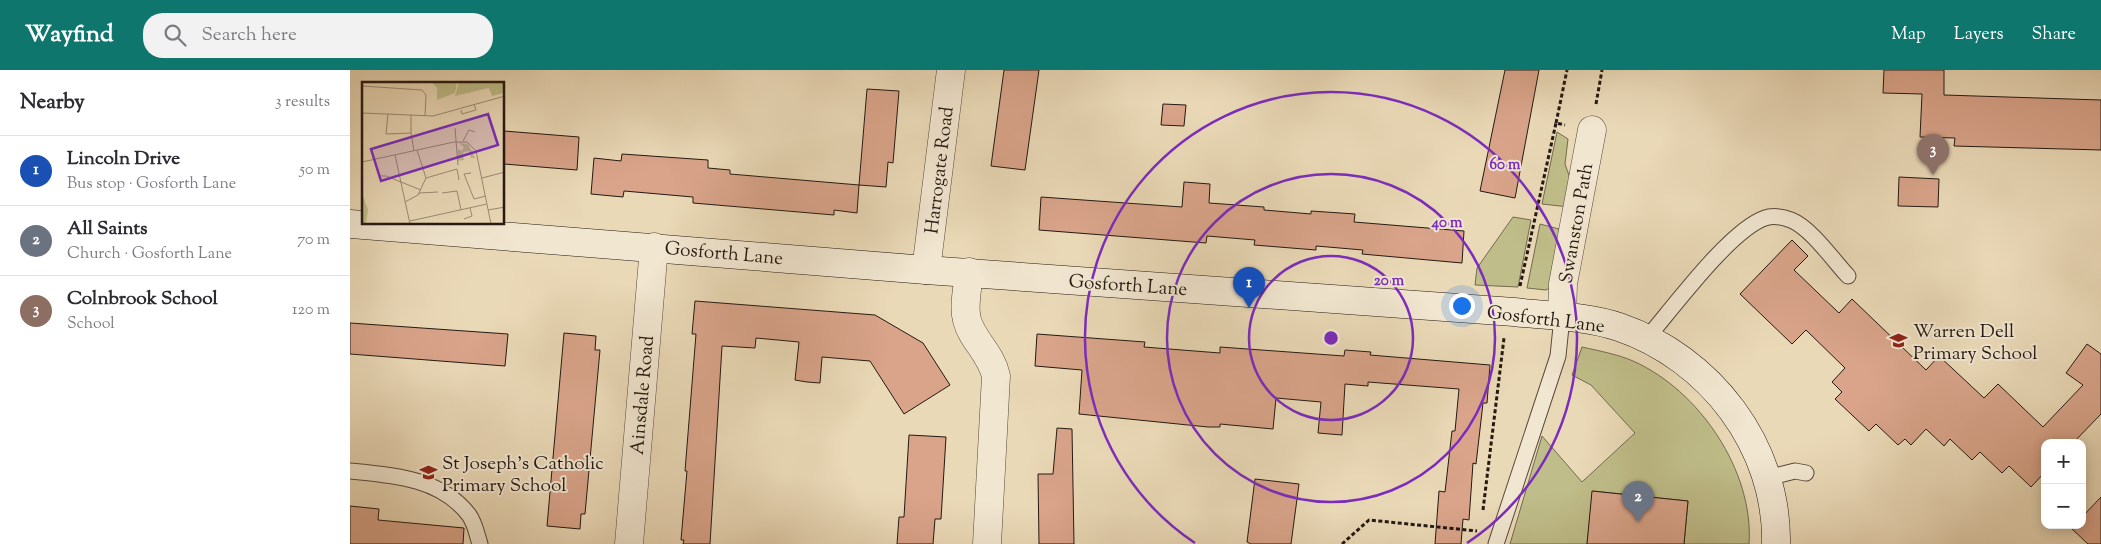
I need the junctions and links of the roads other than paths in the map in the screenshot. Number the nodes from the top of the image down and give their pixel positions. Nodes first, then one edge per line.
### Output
1 (951, 70) edge
2 (1592, 130) road end
3 (363, 225) edge
4 (654, 247) junction
5 (926, 270) junction
6 (970, 272) junction
7 (1848, 276) dead end
8 (1562, 317) junction
9 (1647, 338) junction
10 (350, 472) edge
11 (1806, 473) dead end
12 (1767, 478) junction
13 (1497, 540) edge
14 (480, 544) edge
15 (629, 544) edge
16 (987, 544) edge
17 (1776, 544) edge

1 - 5 street, Harrogate Road
2 - 8 street, Swanston Path
3 - 4 street, Gosforth Lane
4 - 5 street, Gosforth Lane
4 - 15 street, Ainsdale Road
5 - 6 street, Gosforth Lane
6 - 8 street, Gosforth Lane
6 - 16 street
7 - 9 lane
8 - 9 street, Gosforth Lane
8 - 13 lane
9 - 12 street, Gosforth Lane
10 - 14 lane
11 - 12 lane
12 - 17 street, Gosforth Lane

